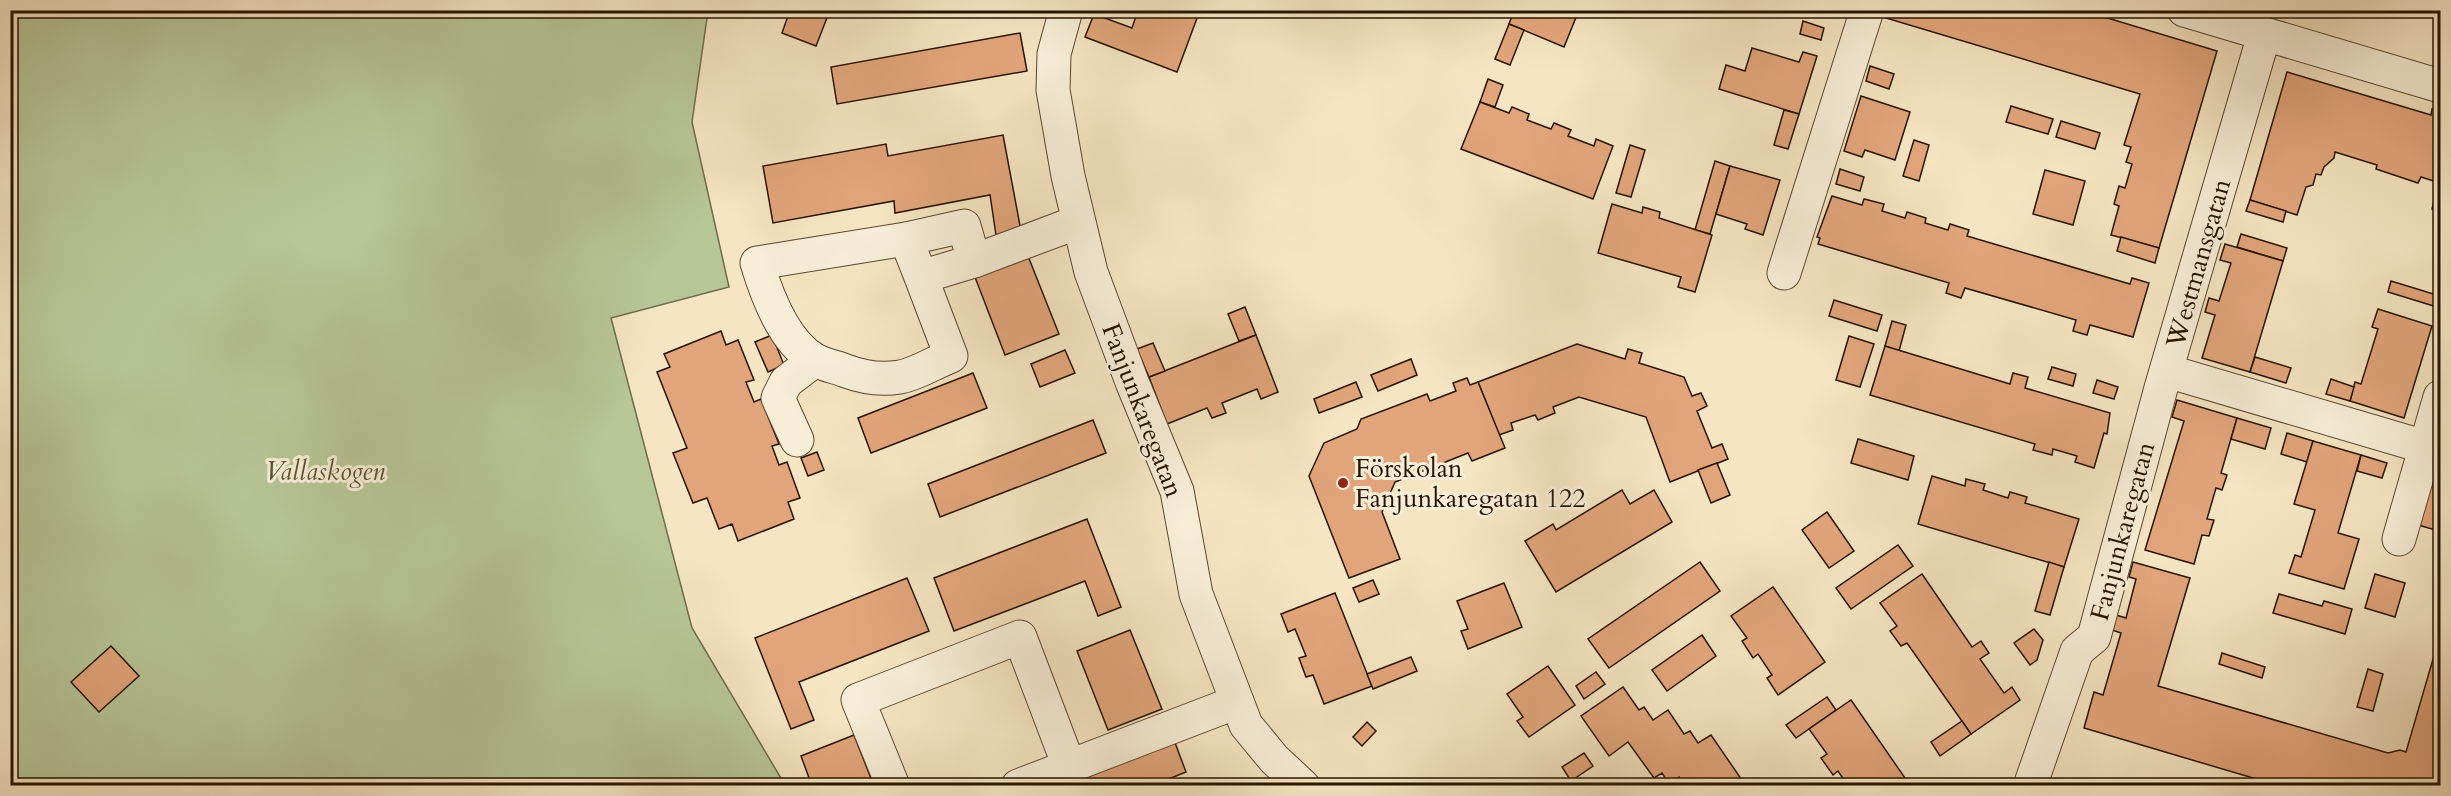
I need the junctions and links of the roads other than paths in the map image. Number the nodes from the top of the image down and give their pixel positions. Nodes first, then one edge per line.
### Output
1 (1066, 10) edge
2 (1867, 10) edge
3 (2184, 10) edge
4 (2264, 35) junction
5 (2440, 86) edge
6 (1078, 222) junction
7 (906, 239) junction
8 (974, 261) junction
9 (1784, 273) dead end
10 (921, 278) junction
11 (815, 360) junction
12 (2167, 371) junction
13 (2440, 397) edge
14 (797, 440) dead end
15 (2425, 447) junction
16 (2399, 539) dead end
17 (1238, 702) junction
18 (1069, 766) junction
19 (893, 786) edge
20 (1018, 786) edge
21 (1303, 786) edge
22 (2030, 786) edge

1 - 6 street, Fanjunkaregatan
2 - 9 street
3 - 4 street
4 - 5 street
4 - 12 street, Westmansgatan
6 - 8 street
6 - 17 street, Fanjunkaregatan
7 - 8 street
7 - 10 street
7 - 11 street
8 - 10 street
10 - 11 street
11 - 14 street
12 - 15 street, Westmansgatan
12 - 22 street, Fanjunkaregatan
13 - 15 street
15 - 16 street
17 - 18 street
17 - 21 street, Fanjunkaregatan
18 - 19 street
18 - 20 street

